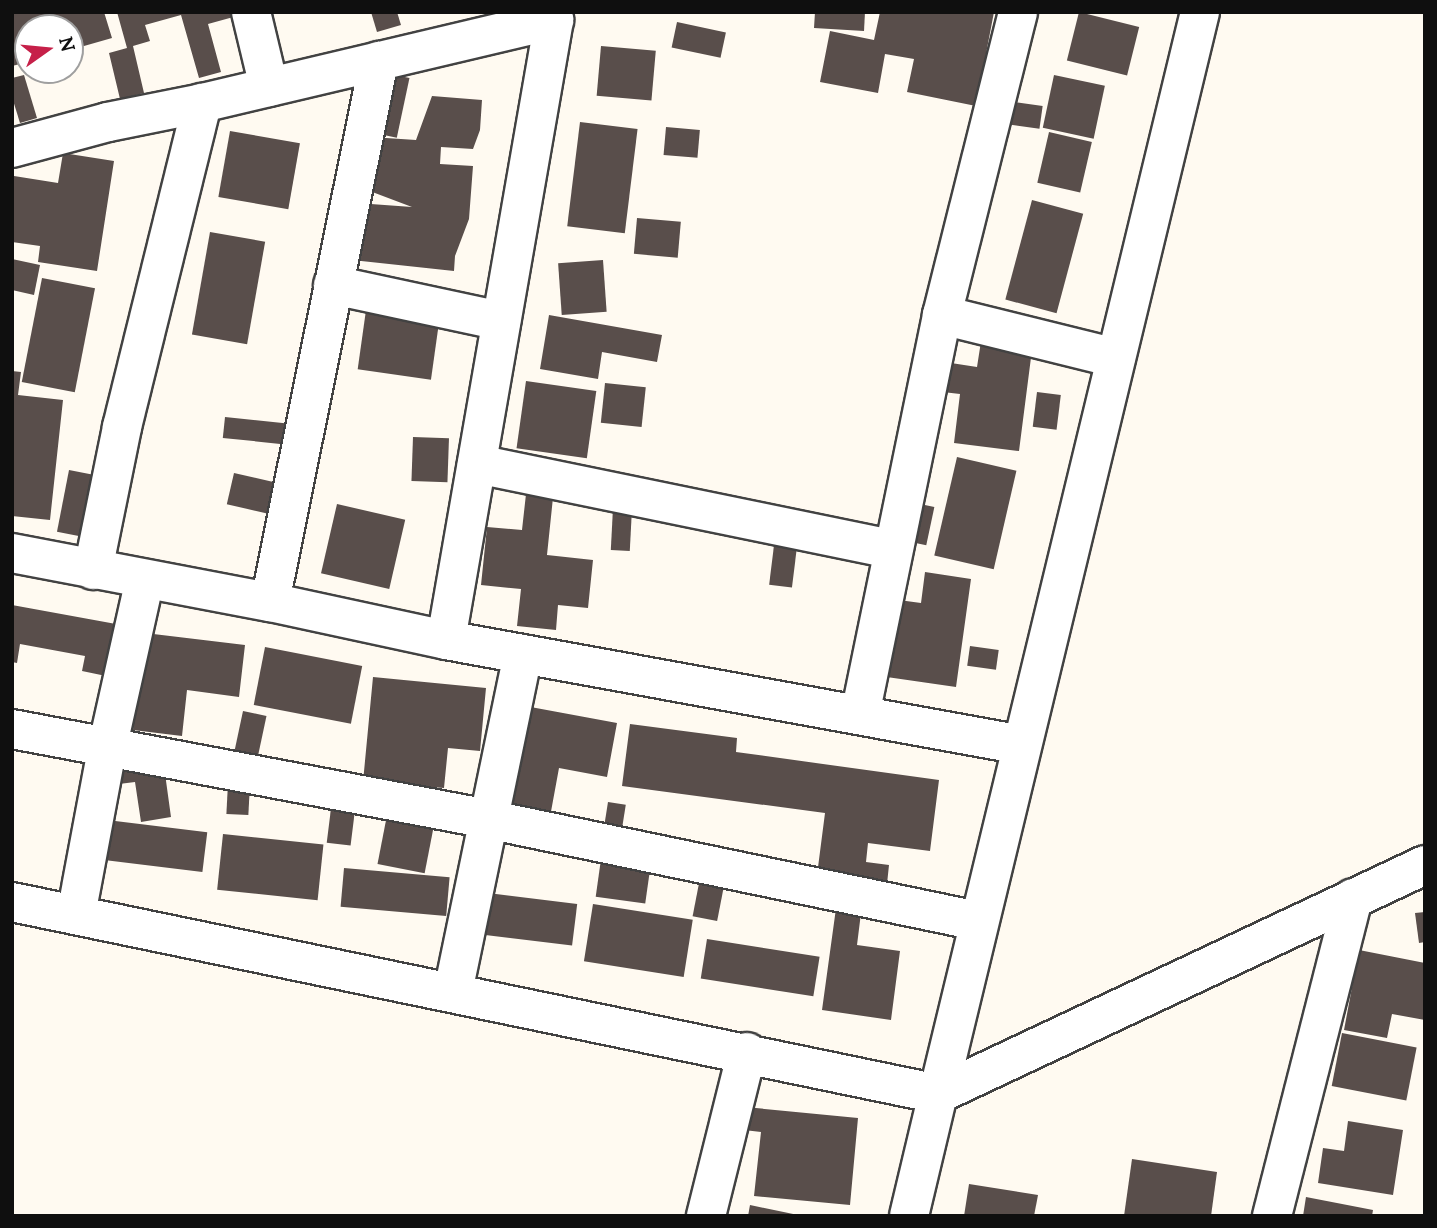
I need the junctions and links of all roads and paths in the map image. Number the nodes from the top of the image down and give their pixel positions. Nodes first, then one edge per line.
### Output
1 (251, 12) edge
2 (1018, 12) edge
3 (1200, 12) edge
4 (554, 16) edge
5 (379, 61) junction
6 (269, 87) junction
7 (202, 103) junction
8 (12, 148) edge
9 (332, 285) junction
10 (942, 315) junction
11 (502, 321) junction
12 (1116, 358) junction
13 (477, 464) junction
14 (892, 549) junction
15 (12, 553) edge
16 (93, 570) junction
17 (145, 579) junction
18 (270, 602) junction
19 (446, 640) junction
20 (523, 654) junction
21 (860, 715) junction
22 (12, 729) edge
23 (1022, 745) junction
24 (107, 750) junction
25 (487, 819) junction
26 (1425, 865) edge
27 (1353, 898) junction
28 (12, 902) edge
29 (76, 915) junction
30 (978, 921) junction
31 (453, 992) junction
32 (747, 1052) junction
33 (938, 1094) junction
34 (706, 1216) edge
35 (909, 1216) edge
36 (1272, 1216) edge

1 - 6 street
2 - 10 street
3 - 12 street
4 - 5 street
4 - 11 street
5 - 6 street
5 - 9 street
6 - 7 street
7 - 8 street
7 - 16 street
9 - 11 street
9 - 18 street
10 - 12 street
10 - 14 street
11 - 13 street
12 - 23 street
13 - 14 street
13 - 19 street
14 - 21 street
15 - 16 street
16 - 17 street
17 - 18 street
17 - 24 street
18 - 19 street
19 - 20 street
20 - 21 street
20 - 25 street
21 - 23 street
22 - 24 street
23 - 30 street
24 - 25 street
24 - 29 street
25 - 30 street
25 - 31 street
26 - 27 street
27 - 33 street
27 - 36 street
28 - 29 street
29 - 31 street
30 - 33 street
31 - 32 street
32 - 33 street
32 - 34 street
33 - 35 street

